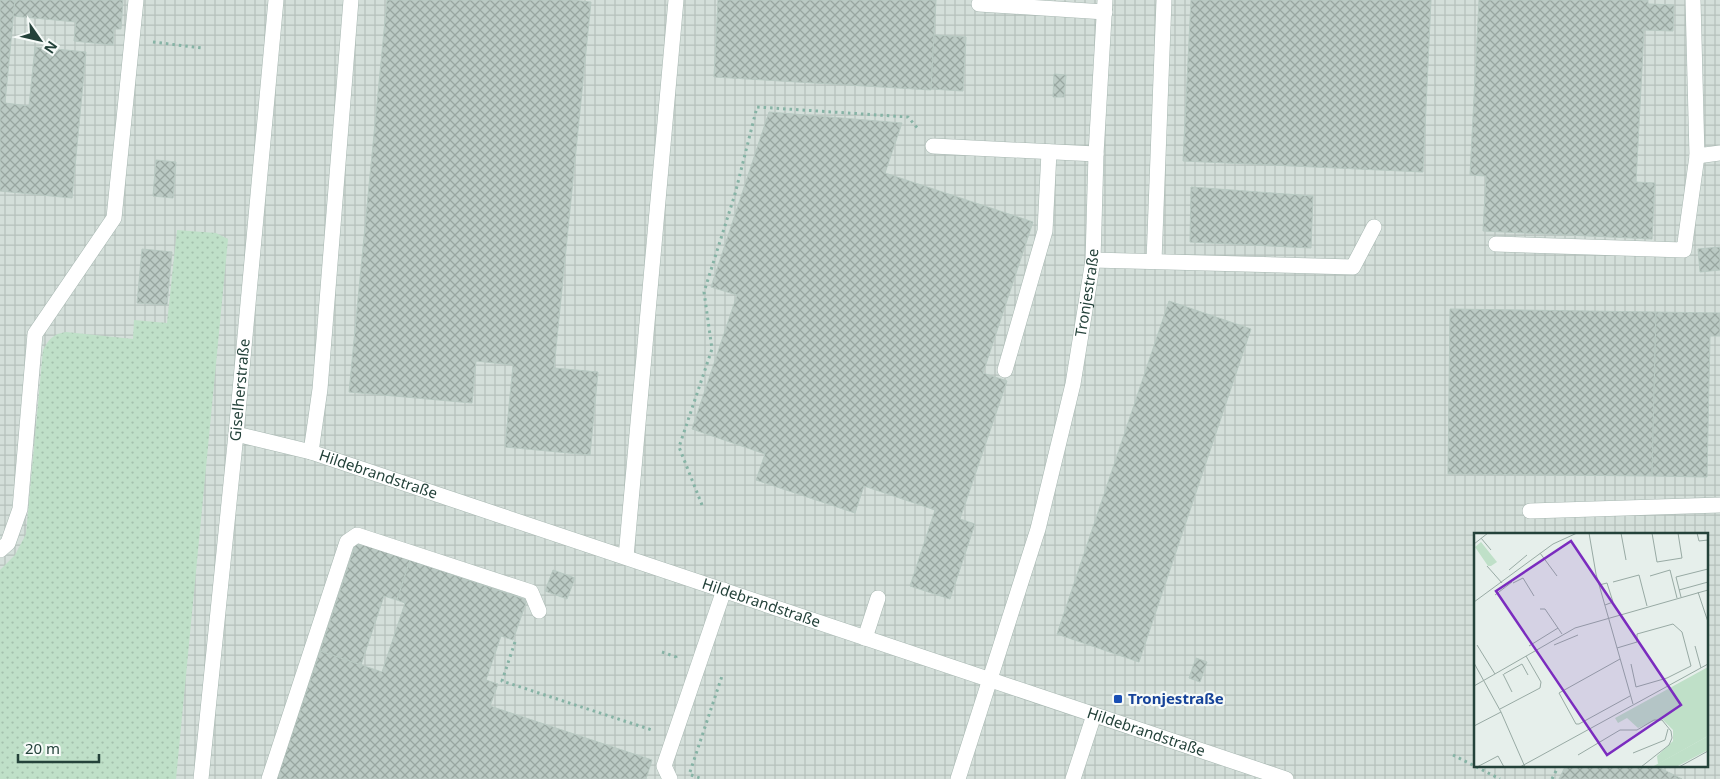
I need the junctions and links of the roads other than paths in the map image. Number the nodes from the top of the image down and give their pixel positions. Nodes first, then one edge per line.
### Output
1 (136, 0) edge
2 (276, 0) edge
3 (351, 0) edge
4 (676, 0) edge
5 (1164, 0) edge
6 (1693, 0) edge
7 (979, 4) dead end
8 (1105, 6) edge
9 (933, 146) road end
10 (1049, 152) junction
11 (1720, 153) edge
12 (1096, 154) junction
13 (1697, 156) junction
14 (1374, 227) dead end
15 (1496, 244) dead end
16 (1092, 260) junction
17 (1154, 261) junction
18 (1005, 370) dead end
19 (236, 434) junction
20 (311, 452) junction
21 (1720, 505) edge
22 (1530, 511) dead end
23 (0, 550) edge
24 (626, 557) junction
25 (724, 590) junction
26 (878, 598) dead end
27 (539, 611) dead end
28 (865, 638) junction
29 (991, 680) junction
30 (1094, 715) junction
31 (1262, 775) edge
32 (202, 779) edge
33 (269, 779) edge
34 (670, 779) edge
35 (958, 779) edge
36 (1073, 779) edge
37 (1286, 779) edge

1 - 23 street
2 - 19 street, Giselherstraße
3 - 20 street
4 - 24 street
5 - 17 street
6 - 13 street
7 - 8 street
8 - 12 street, Tronjestraße
9 - 10 street
10 - 12 street
10 - 18 street
11 - 13 street
12 - 16 street, Tronjestraße
13 - 15 street
14 - 17 street
16 - 17 street
16 - 29 street, Tronjestraße
19 - 20 street, Hildebrandstraße
19 - 32 street, Giselherstraße
20 - 24 street, Hildebrandstraße
21 - 22 street
24 - 25 street, Hildebrandstraße
25 - 28 street, Hildebrandstraße
25 - 34 street
26 - 28 street
27 - 33 street
28 - 29 street, Hildebrandstraße
29 - 30 street, Hildebrandstraße
29 - 35 street, Tronjestraße
30 - 31 street, Hildebrandstraße
30 - 36 street
31 - 37 street, Hildebrandstraße

